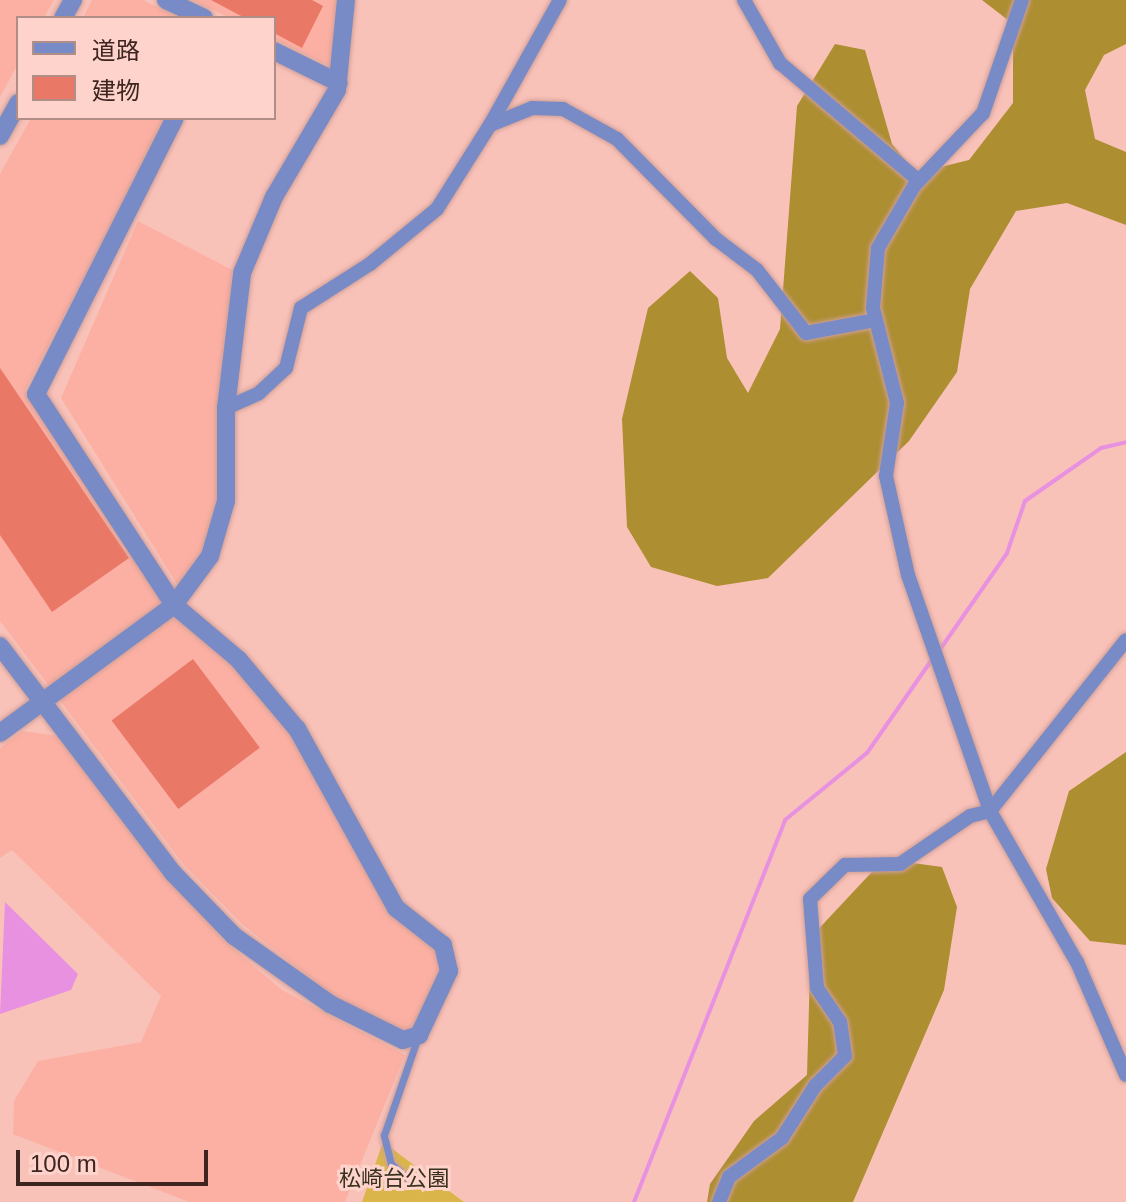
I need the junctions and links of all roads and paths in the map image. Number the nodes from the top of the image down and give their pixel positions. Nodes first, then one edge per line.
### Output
1 (166, 0) edge
2 (346, 0) edge
3 (560, 0) edge
4 (744, 0) edge
5 (1022, 0) edge
6 (200, 16) edge
7 (276, 52) edge
8 (339, 83) junction
9 (16, 107) edge
10 (174, 120) edge
11 (490, 125) junction
12 (0, 136) edge
13 (919, 181) junction
14 (875, 320) junction
15 (226, 408) junction
16 (174, 605) junction
17 (1126, 640) edge
18 (0, 646) edge
19 (42, 701) junction
20 (0, 733) edge
21 (990, 811) junction
22 (419, 1035) junction
23 (1126, 1075) edge
24 (412, 1182) dead end
25 (719, 1202) edge

1 - 6 street
2 - 8 street
3 - 11 street
4 - 13 street
5 - 13 street
7 - 8 street
8 - 15 street
9 - 12 street
10 - 16 street
11 - 14 street
11 - 15 street
13 - 14 street
14 - 21 street
15 - 16 street
16 - 19 street
16 - 22 street
17 - 21 street
18 - 19 street
19 - 20 street
19 - 22 street
21 - 23 street
21 - 25 street
22 - 24 lane

